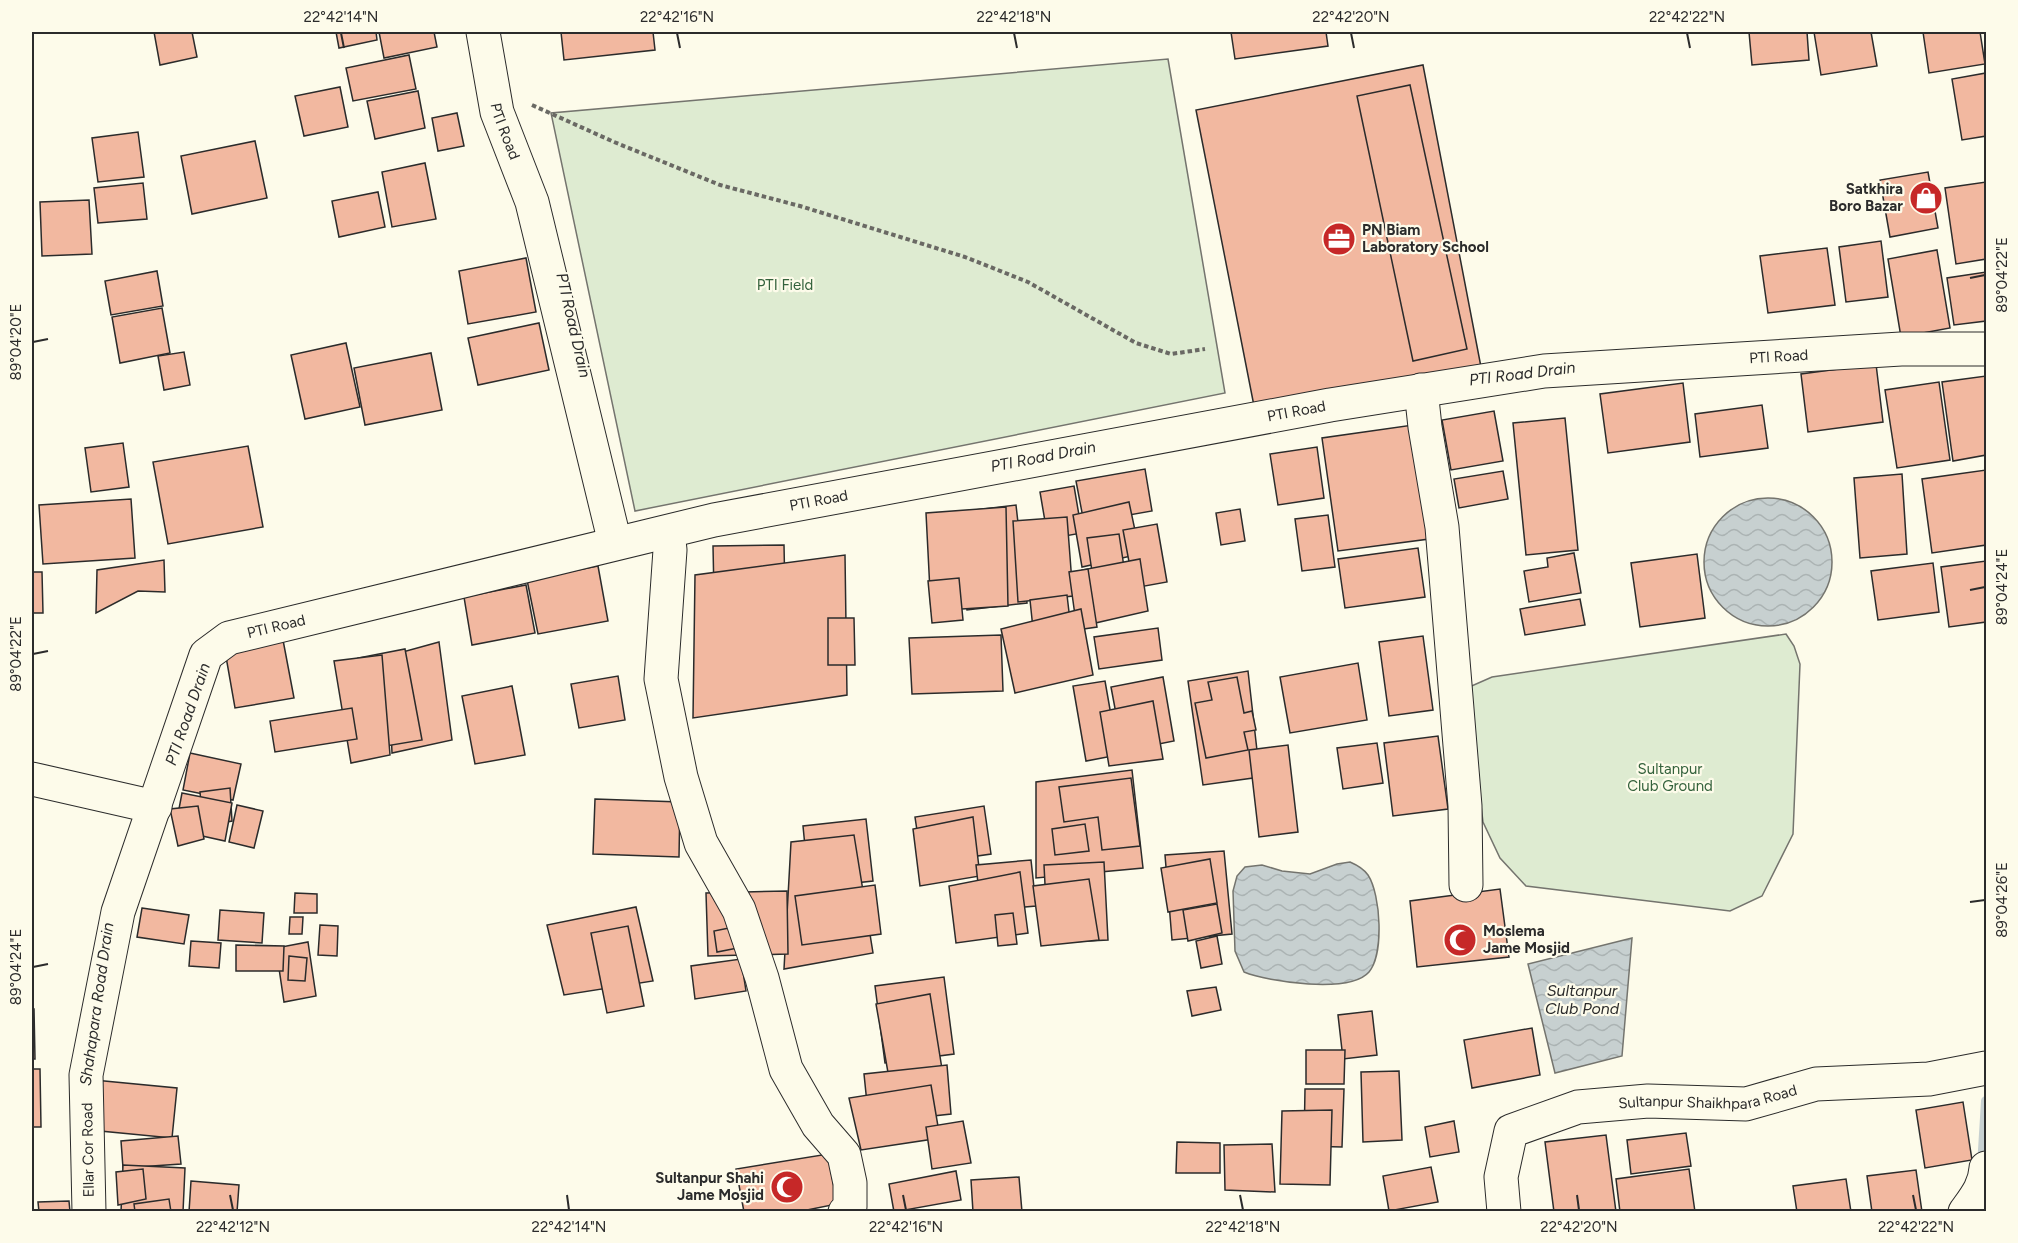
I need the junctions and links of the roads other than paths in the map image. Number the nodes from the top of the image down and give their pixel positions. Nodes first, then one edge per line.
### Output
1 (483, 32) edge
2 (1986, 349) edge
3 (1421, 390) junction
4 (668, 531) junction
5 (615, 543) junction
6 (32, 779) edge
7 (156, 807) junction
8 (1466, 885) dead end
9 (118, 912) joint
10 (1986, 1068) edge
11 (1986, 1168) edge
12 (89, 1212) edge
13 (845, 1212) edge
14 (1504, 1212) edge
15 (1965, 1212) edge

1 - 5 street, PTI Road
2 - 3 street, PTI Road
3 - 4 street, PTI Road
3 - 8 street
4 - 5 street, PTI Road
4 - 13 street
5 - 7 street, PTI Road
6 - 7 street
7 - 9 street, PTI Road
9 - 12 street, Ellar Cor Road
10 - 14 street, Sultanpur Shaikhpara Road
11 - 15 street

